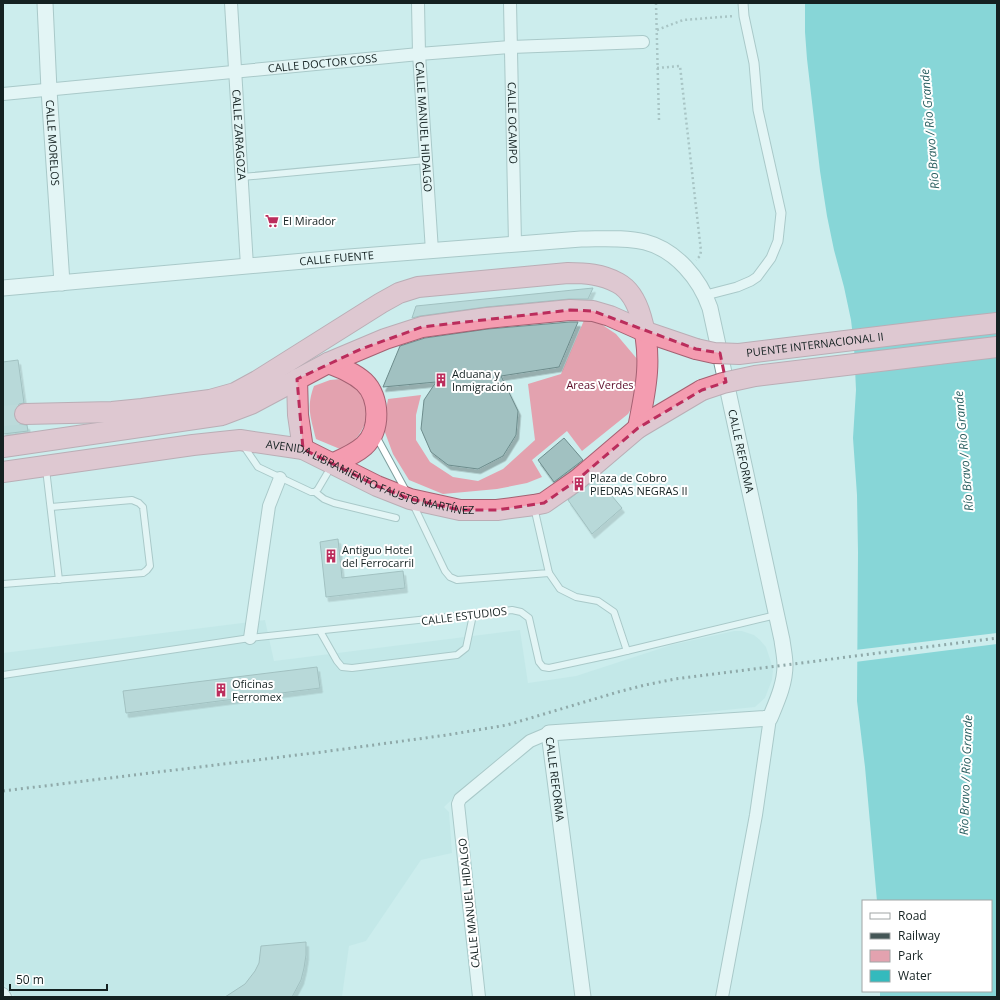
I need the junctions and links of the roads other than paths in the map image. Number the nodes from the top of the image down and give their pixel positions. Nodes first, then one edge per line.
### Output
1 (45, 3) edge
2 (231, 3) edge
3 (418, 3) edge
4 (510, 3) edge
5 (743, 3) edge
6 (643, 42) dead end
7 (511, 47) junction
8 (419, 54) junction
9 (234, 71) junction
10 (49, 90) junction
11 (3, 94) edge
12 (426, 160) junction
13 (242, 177) junction
14 (515, 244) junction
15 (432, 250) junction
16 (668, 252) joint
17 (248, 266) junction
18 (62, 283) junction
19 (3, 288) edge
20 (706, 295) junction
21 (997, 323) edge
22 (646, 332) junction
23 (997, 347) edge
24 (328, 363) junction
25 (297, 379) junction
26 (26, 414) tunnel mouth
27 (638, 428) junction
28 (374, 432) junction
29 (240, 440) junction
30 (3, 447) edge
31 (304, 449) junction
32 (332, 464) junction
33 (46, 465) junction
34 (3, 472) edge
35 (280, 478) junction
36 (315, 492) junction
37 (410, 499) junction
38 (534, 505) junction
39 (51, 507) junction
40 (396, 518) dead end
41 (549, 573) junction
42 (59, 580) junction
43 (3, 584) edge
44 (776, 614) junction
45 (473, 615) junction
46 (320, 631) junction
47 (250, 638) junction
48 (627, 651) junction
49 (3, 675) edge
50 (770, 718) junction
51 (549, 733) junction
52 (3, 994) edge
53 (5, 997) edge
54 (480, 997) edge
55 (583, 997) edge
56 (722, 997) edge

1 - 10 street, CALLE MORELOS
2 - 9 street, CALLE ZARAGOZA
3 - 8 street, CALLE MANUEL HIDALGO
4 - 7 street, CALLE OCAMPO
5 - 20 street
6 - 7 street, CALLE DOCTOR COSS
7 - 8 street, CALLE DOCTOR COSS
7 - 14 street, CALLE OCAMPO
8 - 9 street, CALLE DOCTOR COSS
8 - 12 street, CALLE MANUEL HIDALGO
9 - 10 street, CALLE DOCTOR COSS
9 - 13 street, CALLE ZARAGOZA
10 - 11 street, CALLE DOCTOR COSS
10 - 18 street, CALLE MORELOS
12 - 13 lane
12 - 15 street, CALLE MANUEL HIDALGO
13 - 17 street, CALLE ZARAGOZA
14 - 15 street, CALLE FUENTE
14 - 16 street, CALLE FUENTE
15 - 17 street, CALLE FUENTE
16 - 20 street, CALLE REFORMA
17 - 18 street, CALLE FUENTE
18 - 19 street, CALLE FUENTE
20 - 44 street, CALLE REFORMA
21 - 22 highway, PUENTE INTERNACIONAL II, bridge
22 - 24 highway
22 - 26 highway
22 - 27 highway
23 - 27 highway, AVENIDA LIBRAMIENTO FAUSTO MARTÍNEZ, bridge
24 - 25 highway
24 - 28 highway
25 - 30 highway
25 - 31 highway
27 - 38 highway, AVENIDA LIBRAMIENTO FAUSTO MARTÍNEZ
28 - 32 highway
28 - 37 lane
29 - 31 highway, AVENIDA LIBRAMIENTO FAUSTO MARTÍNEZ
29 - 33 highway, AVENIDA LIBRAMIENTO FAUSTO MARTÍNEZ
29 - 35 lane
31 - 32 highway, AVENIDA LIBRAMIENTO FAUSTO MARTÍNEZ
32 - 36 lane
32 - 37 highway, AVENIDA LIBRAMIENTO FAUSTO MARTÍNEZ
33 - 34 highway, AVENIDA LIBRAMIENTO FAUSTO MARTÍNEZ
33 - 39 lane
35 - 36 lane
35 - 47 street
36 - 40 lane
37 - 38 highway, AVENIDA LIBRAMIENTO FAUSTO MARTÍNEZ
37 - 41 lane
38 - 41 lane
39 - 42 lane
39 - 42 lane
41 - 48 lane
42 - 43 lane
44 - 48 lane, CALLE ESTUDIOS
44 - 50 street, CALLE REFORMA
45 - 46 lane, CALLE ESTUDIOS
45 - 46 lane
45 - 48 lane, CALLE ESTUDIOS
46 - 47 lane, CALLE ESTUDIOS
47 - 49 lane, CALLE ESTUDIOS
50 - 51 street, CALLE REFORMA
50 - 56 street
51 - 54 street, CALLE MANUEL HIDALGO
51 - 55 street, CALLE REFORMA
52 - 53 street

